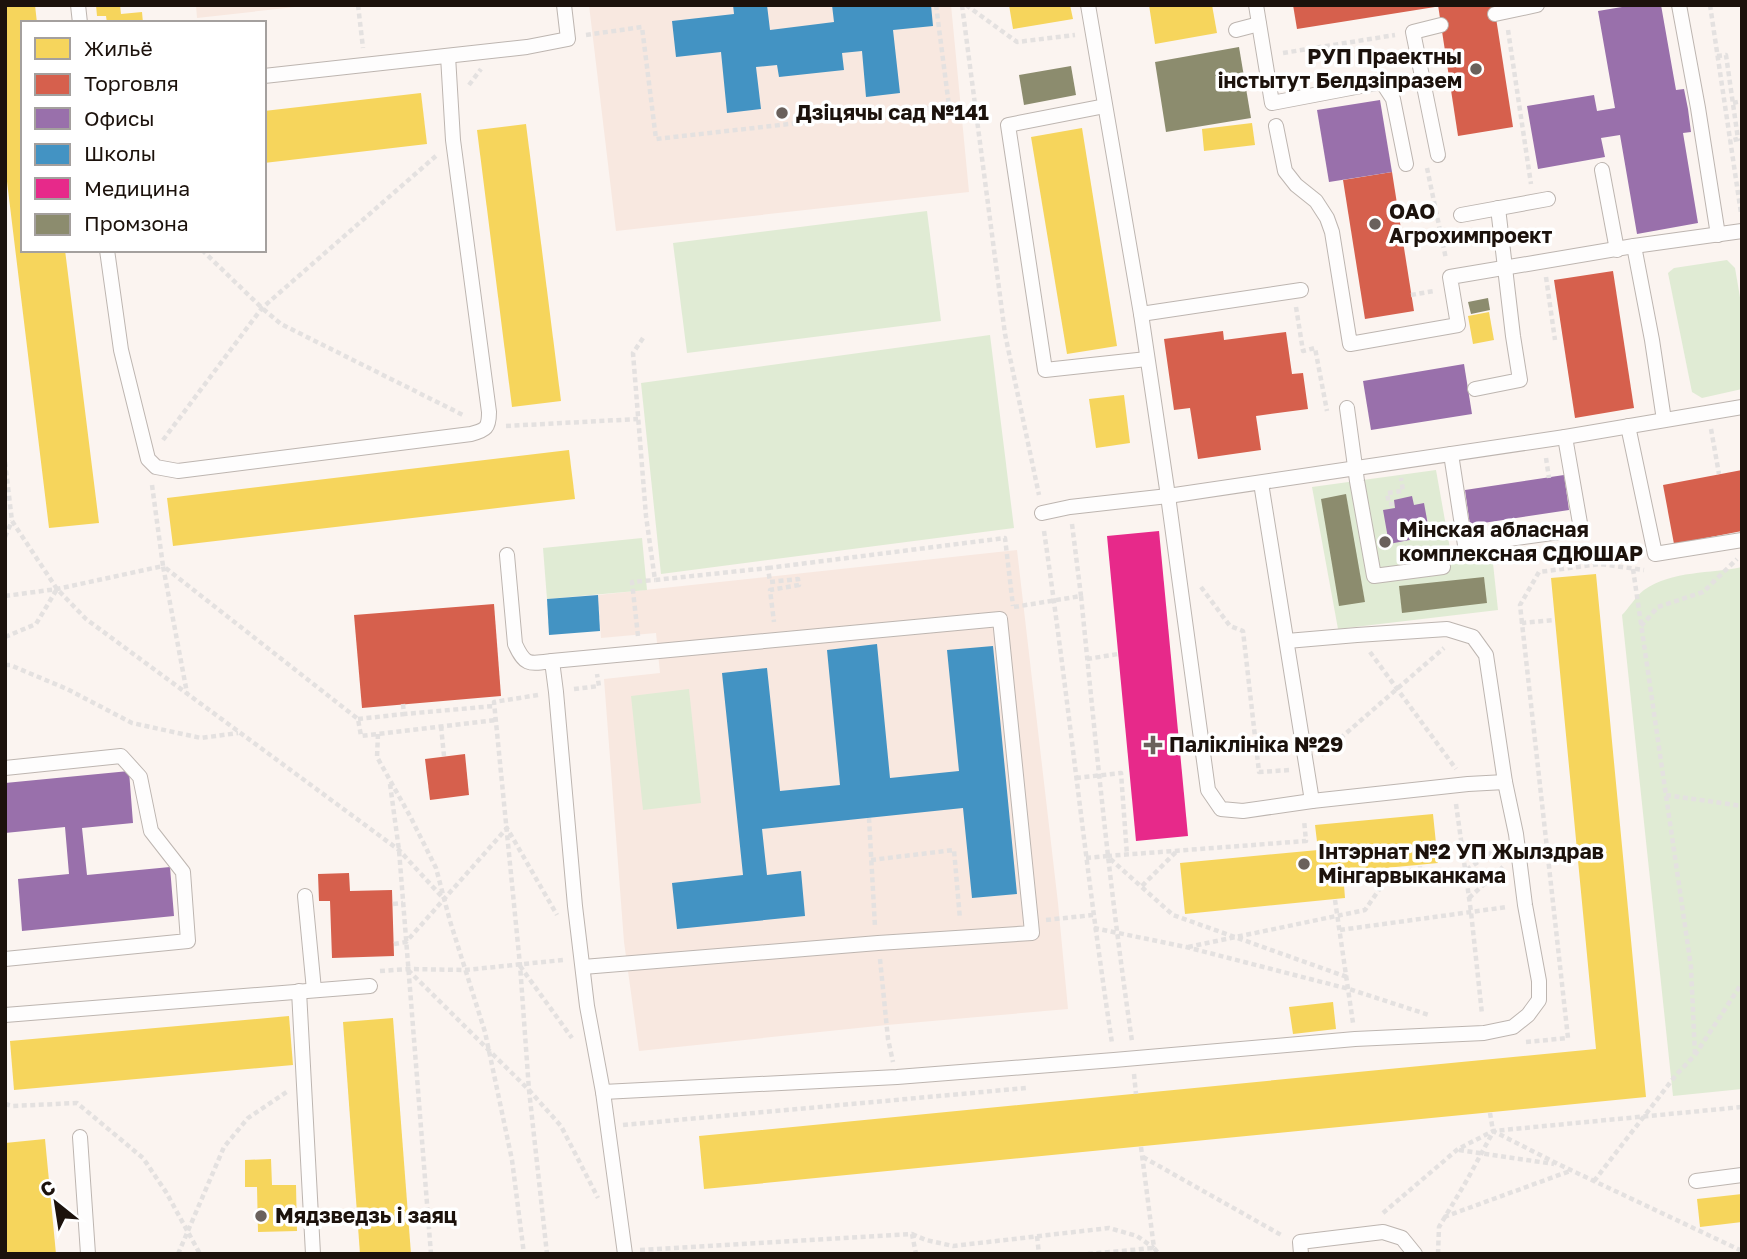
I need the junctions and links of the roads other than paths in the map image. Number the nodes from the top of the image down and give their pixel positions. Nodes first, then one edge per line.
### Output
1 (564, 5) edge
2 (1088, 5) edge
3 (1256, 5) edge
4 (1536, 5) edge
5 (1679, 5) edge
6 (1500, 13) road end
7 (1259, 24) junction
8 (1441, 25) dead end
9 (1236, 30) dead end
10 (448, 56) junction
11 (266, 76) edge
12 (1105, 106) junction
13 (1276, 126) dead end
14 (1432, 155) road end
15 (1406, 164) dead end
16 (1602, 170) dead end
17 (1541, 200) road end
18 (1498, 208) junction
19 (1461, 215) dead end
20 (1742, 230) edge
21 (1718, 235) junction
22 (1634, 246) junction
23 (1618, 250) junction
24 (107, 252) edge
25 (1506, 269) junction
26 (1297, 290) road end
27 (1141, 314) junction
28 (1147, 359) junction
29 (1475, 389) dead end
30 (1742, 407) edge
31 (1347, 408) dead end
32 (1664, 420) junction
33 (1628, 426) junction
34 (1565, 437) junction
35 (1451, 454) junction
36 (1356, 468) junction
37 (1261, 482) junction
38 (1168, 496) junction
39 (1041, 513) road end
40 (1742, 540) edge
41 (507, 555) dead end
42 (1443, 567) dead end
43 (1287, 641) junction
44 (552, 661) junction
45 (5, 768) edge
46 (1506, 782) junction
47 (1312, 801) junction
48 (304, 896) dead end
49 (5, 959) edge
50 (582, 963) junction
51 (370, 986) dead end
52 (314, 990) junction
53 (299, 991) junction
54 (5, 1015) edge
55 (603, 1092) junction
56 (80, 1138) dead end
57 (1742, 1175) edge
58 (1696, 1181) dead end
59 (1301, 1248) edge
60 (625, 1252) edge
61 (88, 1254) edge
62 (313, 1254) edge
63 (1415, 1254) edge

1 - 10 lane
2 - 12 lane
3 - 7 lane
4 - 6 lane
5 - 21 lane
7 - 9 lane
7 - 15 lane
8 - 14 lane
10 - 11 lane
10 - 24 lane
12 - 27 lane
12 - 28 lane
13 - 25 lane
16 - 23 lane
17 - 18 lane
18 - 19 lane
18 - 25 lane
20 - 21 lane
21 - 22 lane
22 - 23 lane
22 - 32 lane
23 - 25 lane
25 - 29 lane
26 - 27 lane
27 - 28 lane
28 - 38 lane
30 - 32 lane
31 - 36 lane
32 - 33 lane
33 - 34 lane
33 - 40 lane
34 - 35 lane
34 - 35 lane
35 - 36 lane
36 - 37 lane
36 - 42 lane
37 - 38 lane
37 - 43 lane
38 - 39 lane
38 - 47 lane
41 - 44 lane
43 - 46 lane
43 - 47 lane
44 - 50 lane
44 - 50 lane
45 - 49 lane
46 - 47 lane
46 - 55 lane
48 - 52 lane
50 - 55 lane
51 - 52 lane
52 - 53 lane
53 - 54 lane
53 - 62 lane
55 - 60 lane
56 - 61 lane
57 - 58 lane
59 - 63 lane

